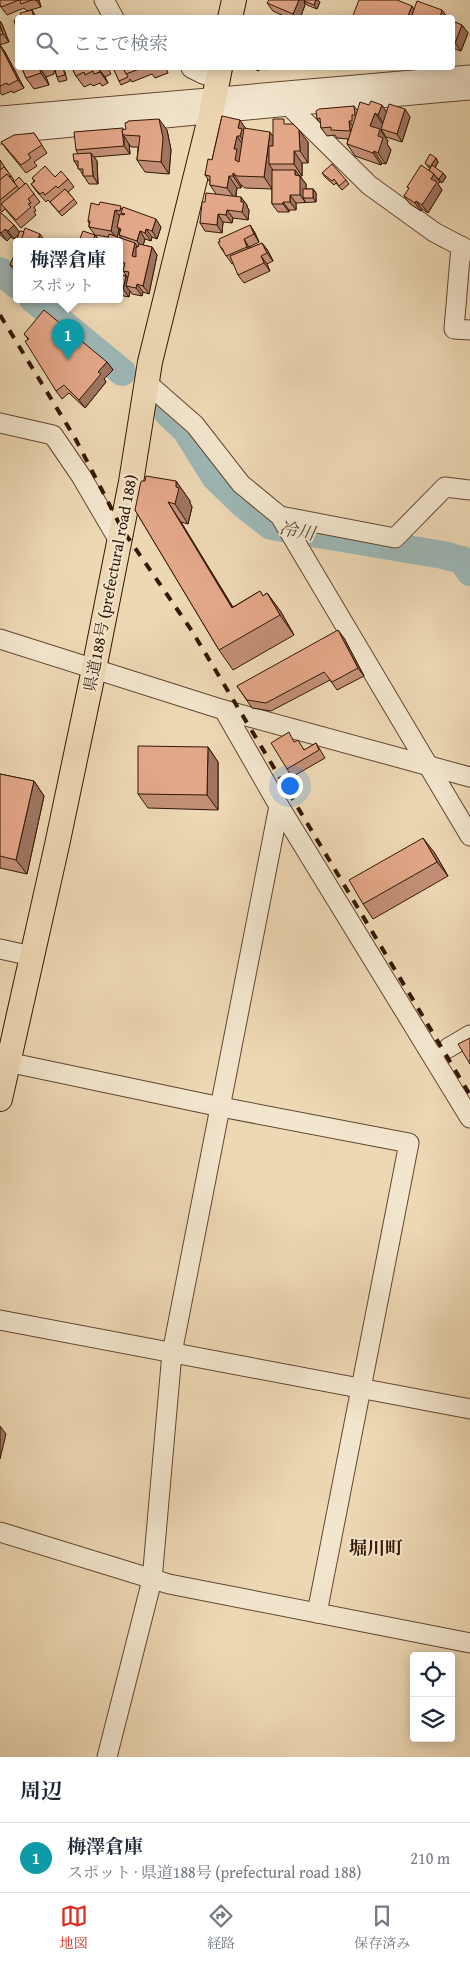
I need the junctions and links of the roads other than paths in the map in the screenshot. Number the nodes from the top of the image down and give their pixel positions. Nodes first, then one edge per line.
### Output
1 (104, 0) edge
2 (234, 0) edge
3 (112, 15) edge
4 (231, 15) edge
5 (195, 70) edge
6 (470, 75) edge
7 (216, 89) edge
8 (470, 90) edge
9 (289, 106) junction
10 (0, 116) edge
11 (0, 134) edge
12 (466, 248) edge
13 (470, 330) edge
14 (147, 383) junction
15 (0, 423) edge
16 (470, 490) edge
17 (280, 516) junction
18 (119, 541) junction
19 (0, 639) edge
20 (94, 670) junction
21 (224, 710) junction
22 (428, 766) junction
23 (470, 777) edge
24 (279, 806) junction
25 (470, 836) edge
26 (0, 949) edge
27 (32, 956) junction
28 (470, 1035) edge
29 (448, 1048) dead end
30 (7, 1062) junction
31 (0, 1099) edge
32 (221, 1107) junction
33 (470, 1118) edge
34 (0, 1320) edge
35 (172, 1353) junction
36 (361, 1390) junction
37 (470, 1409) edge
38 (0, 1532) edge
39 (152, 1580) junction
40 (316, 1613) junction
41 (470, 1643) edge
42 (108, 1757) edge

1 - 3 street
2 - 4 main road
5 - 7 street
6 - 7 street
7 - 9 street
7 - 10 street
7 - 11 street
7 - 14 main road, 県道188号 (prefectural road 188)
8 - 9 street
9 - 12 street
12 - 13 street
14 - 17 street
14 - 18 main road, 県道188号 (prefectural road 188)
15 - 18 street
16 - 17 street
17 - 22 street
18 - 20 main road, 県道188号 (prefectural road 188)
19 - 20 street
20 - 21 street
20 - 27 main road, 県道188号 (prefectural road 188)
21 - 22 street
21 - 24 street
22 - 23 street
22 - 25 street
24 - 32 street
24 - 33 street
26 - 27 street
27 - 30 main road, 県道188号 (prefectural road 188)
28 - 29 street
30 - 31 main road, 県道188号 (prefectural road 188)
30 - 32 street
32 - 35 street
32 - 36 street
34 - 35 street
35 - 36 street
35 - 39 street
36 - 37 street
36 - 40 street
38 - 39 street
39 - 40 street
39 - 42 street
40 - 41 street

